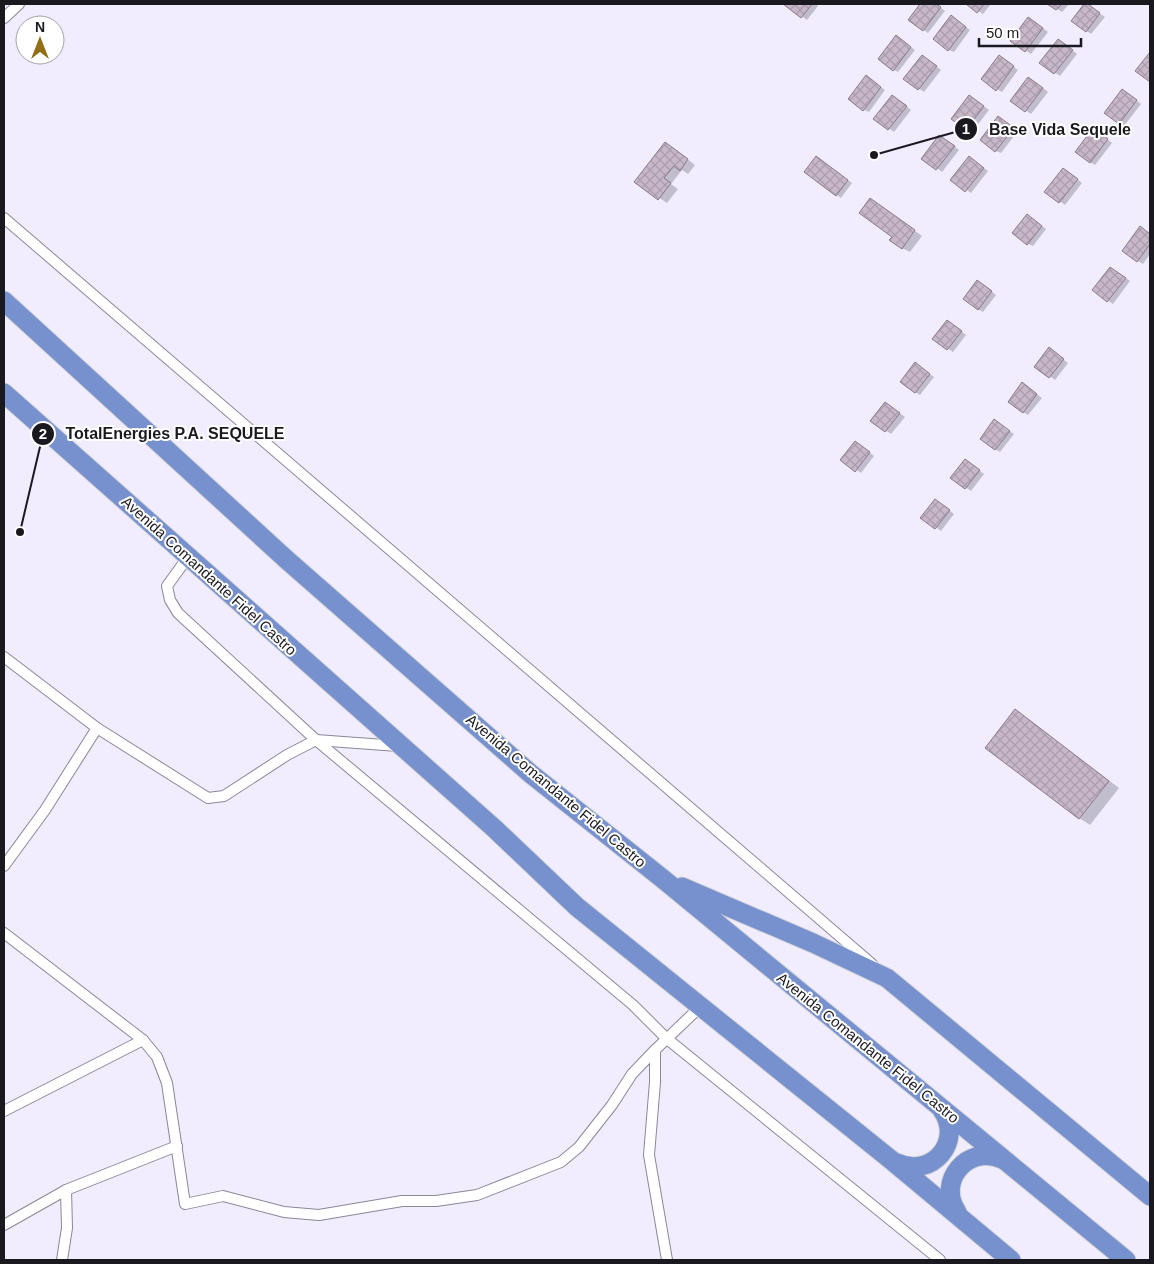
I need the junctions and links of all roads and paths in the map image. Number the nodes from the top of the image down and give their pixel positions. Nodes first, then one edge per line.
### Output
1 (19, 4) edge
2 (4, 18) edge
3 (4, 218) edge
4 (4, 301) edge
5 (4, 393) edge
6 (188, 557) junction
7 (4, 657) edge
8 (97, 728) junction
9 (316, 740) junction
10 (401, 746) junction
11 (4, 866) edge
12 (663, 879) junction
13 (4, 933) edge
14 (887, 978) junction
15 (701, 1006) junction
16 (666, 1038) junction
17 (143, 1040) junction
18 (655, 1050) junction
19 (935, 1104) junction
20 (4, 1111) edge
21 (177, 1146) junction
22 (890, 1159) junction
23 (1007, 1162) junction
24 (66, 1190) junction
25 (1150, 1196) edge
26 (961, 1217) junction
27 (4, 1224) edge
28 (62, 1260) edge
29 (667, 1260) edge
30 (940, 1260) edge
31 (1012, 1260) edge
32 (1126, 1260) edge

1 - 2 street
3 - 14 street
4 - 12 highway, Avenida Comandante Fidel Castro
5 - 6 highway, Avenida Comandante Fidel Castro
6 - 9 street
6 - 10 highway, Avenida Comandante Fidel Castro
7 - 8 street
8 - 9 street
8 - 11 street
9 - 10 street
9 - 16 street
10 - 15 highway, Avenida Comandante Fidel Castro
12 - 14 highway
12 - 19 highway, Avenida Comandante Fidel Castro
13 - 17 street
14 - 25 highway
15 - 16 street
15 - 22 highway, Avenida Comandante Fidel Castro
16 - 18 street
16 - 30 street
17 - 20 street
17 - 21 street
18 - 21 street
18 - 29 street
19 - 22 highway
19 - 23 highway, Avenida Comandante Fidel Castro
21 - 24 street
22 - 26 highway, Avenida Comandante Fidel Castro
23 - 26 highway
23 - 32 highway, Avenida Comandante Fidel Castro
24 - 27 street
24 - 28 street
26 - 31 highway, Avenida Comandante Fidel Castro

